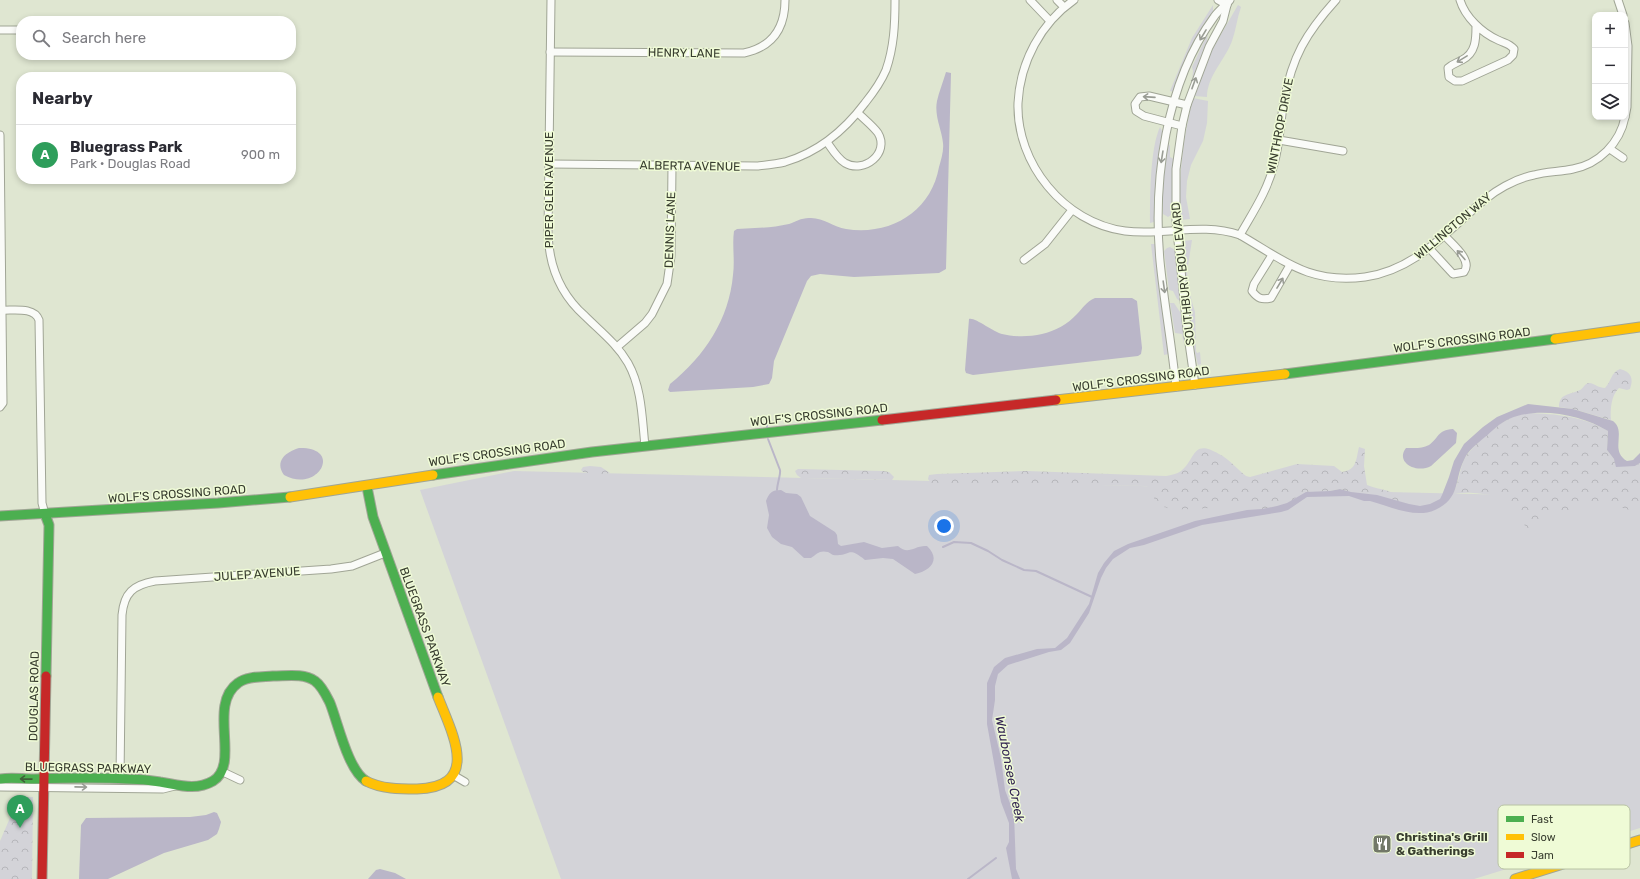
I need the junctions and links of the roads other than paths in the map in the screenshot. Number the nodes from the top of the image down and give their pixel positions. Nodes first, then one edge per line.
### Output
1 (551, 0) edge
2 (785, 0) edge
3 (895, 0) edge
4 (1030, 0) edge
5 (1057, 0) edge
6 (1074, 0) edge
7 (1218, 0) edge
8 (1336, 0) edge
9 (1460, 0) edge
10 (1618, 0) edge
11 (1229, 2) edge
12 (1064, 8) junction
13 (1622, 12) edge
14 (1050, 21) junction
15 (1476, 26) junction
16 (0, 30) edge
17 (16, 30) edge
18 (1628, 48) edge
19 (550, 52) junction
20 (1627, 84) edge
21 (1174, 102) junction
22 (1187, 105) junction
23 (858, 113) junction
24 (1624, 120) edge
25 (1169, 123) junction
26 (1182, 126) junction
27 (0, 135) edge
28 (1278, 140) junction
29 (827, 142) junction
30 (1610, 149) junction
31 (1344, 151) dead end
32 (1623, 158) dead end
33 (549, 164) junction
34 (672, 166) junction
35 (0, 186) edge
36 (1072, 210) junction
37 (1177, 230) junction
38 (1159, 232) junction
39 (1240, 235) junction
40 (1444, 235) junction
41 (1429, 248) junction
42 (1272, 255) junction
43 (1024, 260) dead end
44 (1290, 266) junction
45 (1, 310) edge
46 (1640, 328) edge
47 (617, 347) junction
48 (2, 360) edge
49 (1196, 385) junction
50 (1176, 387) junction
51 (0, 407) edge
52 (645, 446) junction
53 (367, 487) junction
54 (45, 514) junction
55 (0, 516) edge
56 (385, 554) junction
57 (221, 772) junction
58 (453, 775) junction
59 (0, 779) edge
60 (120, 779) junction
61 (240, 780) dead end
62 (464, 782) dead end
63 (44, 783) junction
64 (176, 786) junction
65 (0, 787) edge
66 (1640, 840) edge
67 (1630, 843) edge
68 (1547, 869) edge
69 (42, 879) edge
70 (1515, 879) edge

1 - 19 street, PIPER GLEN AVENUE
2 - 19 street, HENRY LANE
3 - 23 street, ALBERTA AVENUE
4 - 14 street
5 - 12 street
6 - 12 street, WILLINGTON WAY
7 - 11 street
8 - 28 street, WINTHROP DRIVE
9 - 15 street
10 - 13 street
11 -> 21 street, SOUTHBURY BOULEVARD
22 -> 11 street, SOUTHBURY BOULEVARD
12 - 14 street, WILLINGTON WAY
14 - 36 street, WILLINGTON WAY
15 -> 15 street
16 - 17 street
18 - 20 street, WILLINGTON WAY
19 - 33 street, PIPER GLEN AVENUE
21 - 22 street
21 - 25 street, SOUTHBURY BOULEVARD
21 -> 25 street
22 - 26 street, SOUTHBURY BOULEVARD
23 - 29 street, ALBERTA AVENUE
23 - 29 street
24 - 30 street, WILLINGTON WAY
25 - 26 street
25 -> 38 street, SOUTHBURY BOULEVARD
26 - 37 street, SOUTHBURY BOULEVARD
27 - 35 street
28 - 31 street
28 - 39 street, WINTHROP DRIVE
29 - 34 street, ALBERTA AVENUE
30 - 32 street
30 - 40 street, WILLINGTON WAY
33 - 34 street, ALBERTA AVENUE
33 - 47 street, PIPER GLEN AVENUE
34 - 47 street, DENNIS LANE
35 - 45 street
36 - 38 street, WILLINGTON WAY
36 - 43 street
37 - 38 street, WILLINGTON WAY
37 - 39 street, WILLINGTON WAY
37 - 49 street, SOUTHBURY BOULEVARD
38 -> 50 street, SOUTHBURY BOULEVARD
39 - 42 street, WILLINGTON WAY
40 - 41 street, WILLINGTON WAY
41 -> 40 street
41 - 44 street, WILLINGTON WAY
42 - 44 street, WILLINGTON WAY
42 -> 44 street
45 - 48 street
45 - 54 street
46 - 49 main road, WOLF'S CROSSING ROAD
47 - 52 street, PIPER GLEN AVENUE
48 - 51 street
49 - 50 main road, WOLF'S CROSSING ROAD
50 - 52 main road, WOLF'S CROSSING ROAD
52 - 53 main road, WOLF'S CROSSING ROAD
53 - 54 main road, WOLF'S CROSSING ROAD
53 - 56 main road, BLUEGRASS PARKWAY
54 - 55 main road, WOLF'S CROSSING ROAD
54 - 63 main road, DOUGLAS ROAD
56 - 58 main road, BLUEGRASS PARKWAY
56 - 60 street, JULEP AVENUE
57 - 58 main road
57 - 61 street
57 - 64 main road, BLUEGRASS PARKWAY
58 - 62 street
63 -> 59 main road, BLUEGRASS PARKWAY
60 - 63 main road, BLUEGRASS PARKWAY
60 - 64 main road, BLUEGRASS PARKWAY
63 -> 64 street, BLUEGRASS PARKWAY
63 - 65 street, BLUEGRASS PARKWAY
63 - 69 main road, DOUGLAS ROAD
66 - 67 main road
68 - 70 main road

